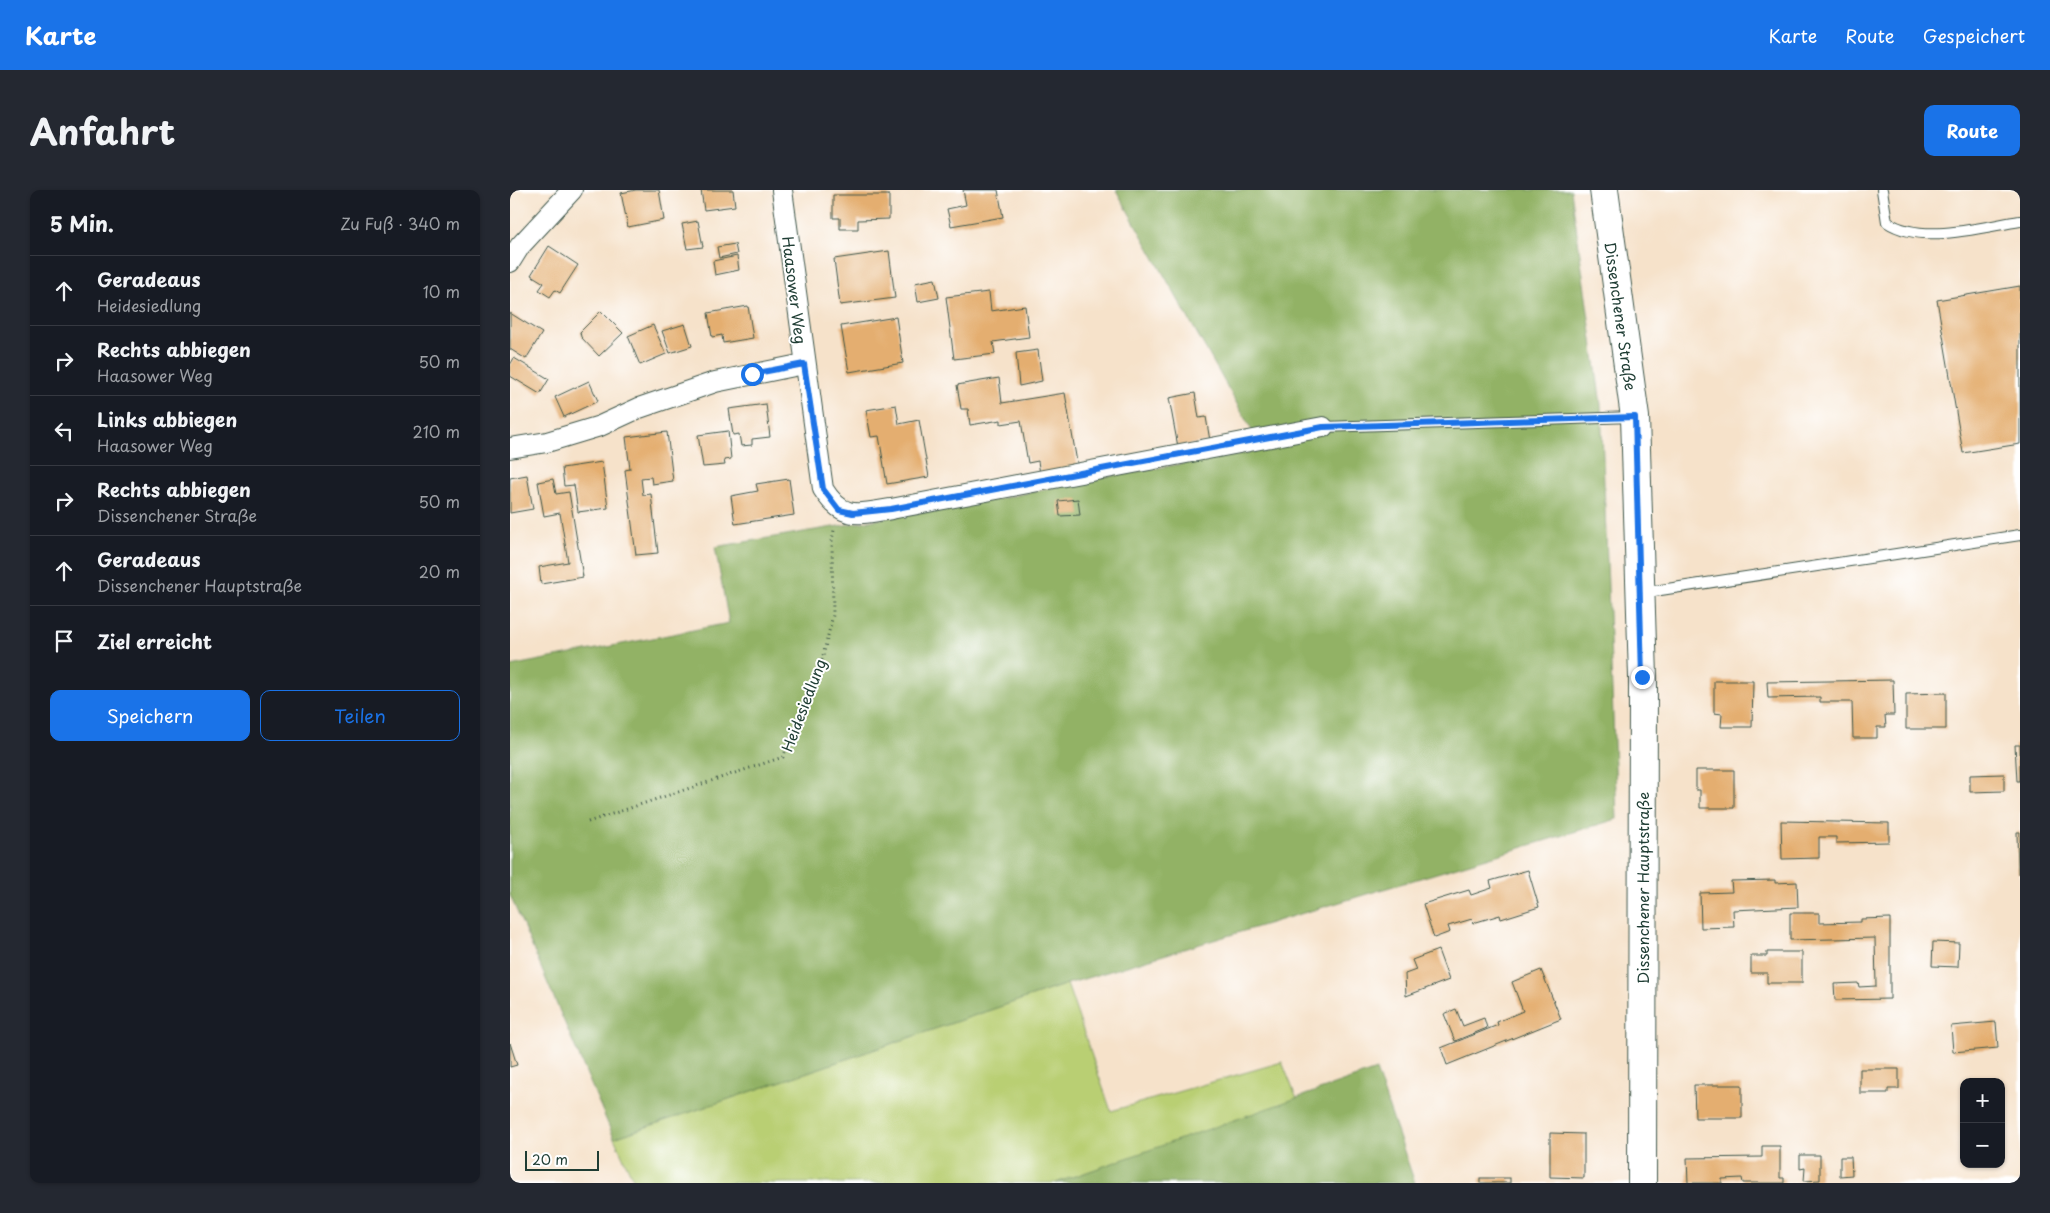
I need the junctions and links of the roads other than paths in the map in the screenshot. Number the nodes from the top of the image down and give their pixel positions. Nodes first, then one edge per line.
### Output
1 (572, 190) edge
2 (782, 190) edge
3 (1604, 190) edge
4 (1882, 190) edge
5 (2020, 221) edge
6 (510, 262) edge
7 (804, 364) junction
8 (1635, 417) junction
9 (1323, 427) joint
10 (510, 448) edge
11 (2020, 535) edge
12 (1640, 593) junction
13 (1642, 1183) edge

1 - 6 street
2 - 7 street, Haasower Weg
3 - 8 main road, Dissenchener Straße
4 - 5 lane
7 - 9 street, Haasower Weg
7 - 10 street
8 - 9 lane
8 - 12 main road, Dissenchener Straße
11 - 12 lane
12 - 13 main road, Dissenchener Hauptstraße

